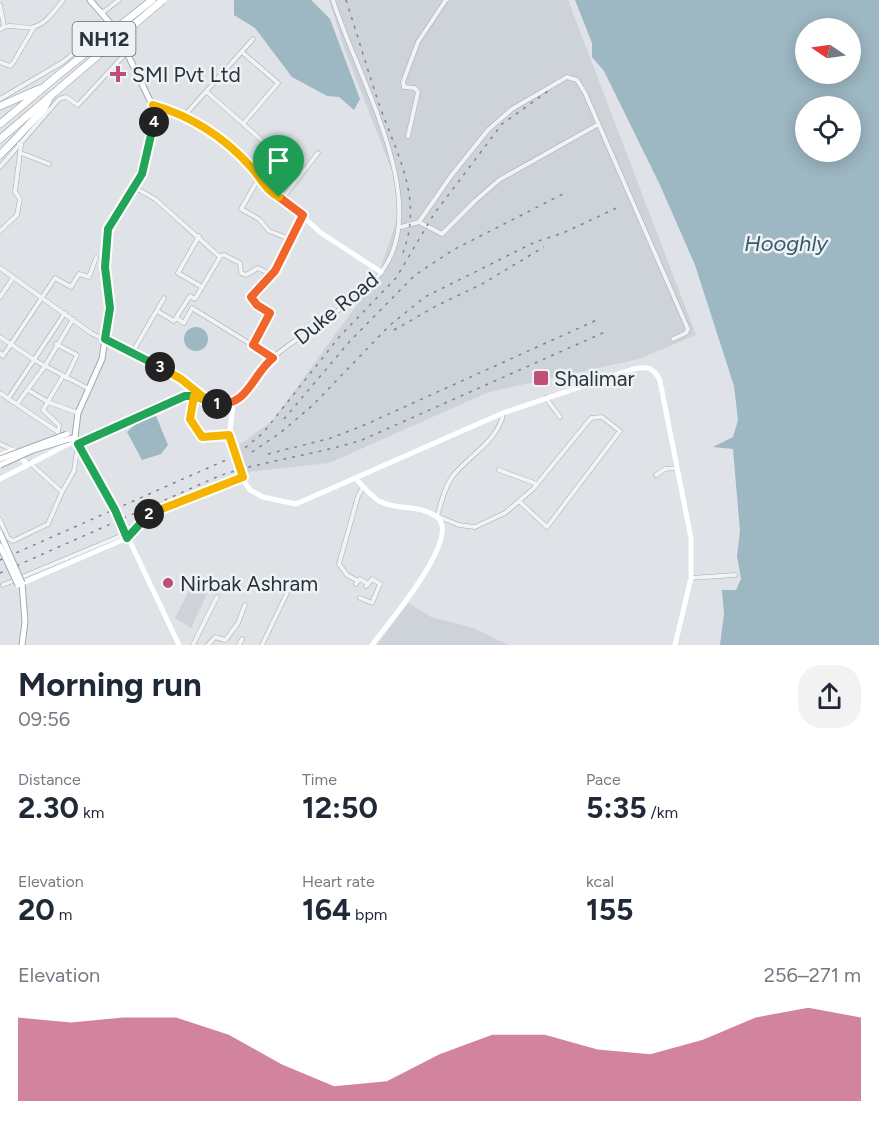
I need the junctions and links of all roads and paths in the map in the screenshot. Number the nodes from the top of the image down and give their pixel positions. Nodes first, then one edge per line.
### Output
1 (63, 0) edge
2 (90, 0) edge
3 (119, 0) edge
4 (152, 0) edge
5 (163, 0) edge
6 (333, 0) edge
7 (446, 0) edge
8 (0, 5) edge
9 (102, 13) junction
10 (110, 23) junction
11 (34, 27) junction
12 (2, 28) edge
13 (253, 39) dead end
14 (127, 52) junction
15 (242, 52) junction
16 (0, 62) edge
17 (45, 86) junction
18 (207, 92) junction
19 (51, 95) junction
20 (0, 99) edge
21 (153, 105) junction
22 (0, 106) edge
23 (185, 115) junction
24 (0, 124) edge
25 (243, 124) junction
26 (597, 125) junction
27 (408, 136) dead end
28 (0, 139) edge
29 (19, 144) junction
30 (267, 145) dead end
31 (21, 153) junction
32 (318, 153) dead end
33 (0, 155) edge
34 (49, 164) dead end
35 (0, 167) edge
36 (259, 177) junction
37 (134, 187) junction
38 (282, 199) junction
39 (303, 215) junction
40 (419, 222) junction
41 (401, 227) junction
42 (0, 231) edge
43 (199, 236) junction
44 (290, 239) junction
45 (220, 255) junction
46 (96, 258) dead end
47 (0, 268) edge
48 (381, 272) junction
49 (270, 274) junction
50 (13, 278) junction
51 (202, 287) junction
52 (0, 297) edge
53 (42, 298) junction
54 (164, 298) dead end
55 (157, 311) junction
56 (65, 313) junction
57 (176, 318) junction
58 (74, 319) junction
59 (0, 337) edge
60 (105, 339) junction
61 (673, 339) dead end
62 (56, 344) junction
63 (11, 345) junction
64 (253, 345) junction
65 (132, 353) junction
66 (1, 356) edge
67 (273, 358) junction
68 (34, 360) junction
69 (45, 366) junction
70 (64, 377) junction
71 (88, 389) junction
72 (28, 390) junction
73 (0, 393) edge
74 (194, 396) junction
75 (546, 398) junction
76 (8, 399) junction
77 (207, 400) junction
78 (48, 402) junction
79 (17, 404) junction
80 (233, 404) junction
81 (78, 413) junction
82 (503, 413) junction
83 (560, 417) dead end
84 (58, 432) junction
85 (229, 435) junction
86 (73, 438) junction
87 (0, 444) edge
88 (63, 448) junction
89 (13, 450) junction
90 (0, 458) edge
91 (29, 464) junction
92 (0, 465) edge
93 (677, 468) junction
94 (499, 470) dead end
95 (242, 475) junction
96 (656, 476) dead end
97 (0, 479) edge
98 (356, 479) junction
99 (537, 484) junction
100 (363, 487) junction
101 (62, 492) junction
102 (520, 502) junction
103 (437, 516) junction
104 (0, 520) edge
105 (0, 533) edge
106 (126, 536) junction
107 (0, 546) edge
108 (735, 575) dead end
109 (691, 578) junction
110 (20, 584) junction
111 (3, 585) dead end
112 (288, 591) dead end
113 (217, 597) dead end
114 (360, 598) dead end
115 (245, 604) dead end
116 (242, 639) dead end
117 (22, 645) edge
118 (179, 645) edge
119 (194, 645) edge
120 (208, 645) edge
121 (239, 645) edge
122 (262, 645) edge
123 (372, 645) edge
124 (675, 645) edge

1 - 11 street
2 - 9 street
3 - 9 street
4 - 17 highway, NH12, bridge
5 - 19 highway, NH12, bridge
6 - 41 street, Duke Road
7 - 27 street
8 - 12 street
9 - 10 street
10 - 14 street
10 - 20 street
11 - 12 street
11 - 16 street
13 - 15 street
14 - 21 street
14 - 29 street
15 - 18 street
15 - 25 street
17 - 22 highway
17 - 24 highway, NH12
18 - 23 street
18 - 25 street
19 - 28 highway, NH12
19 - 33 highway
21 - 23 street
21 - 37 street
23 - 36 street
25 - 30 street
26 - 40 street
26 - 40 street
26 - 61 street
29 - 31 street
29 - 35 street
31 - 34 street
31 - 42 street
32 - 38 street
36 - 38 street
36 - 44 street
37 - 43 street
37 - 60 street
38 - 39 street
39 - 44 street
39 - 48 street
40 - 41 street
41 - 48 street, Duke Road
43 - 45 street
43 - 51 street
44 - 49 street
45 - 49 street
45 - 51 street
46 - 53 street
47 - 50 street
48 - 67 street, Duke Road
49 - 64 street
50 - 52 street
50 - 53 street
51 - 57 street
53 - 56 street
53 - 63 street
54 - 55 street
55 - 57 street
55 - 65 street
56 - 58 street
56 - 68 street
57 - 64 street
58 - 60 street
58 - 62 street
59 - 63 street
60 - 65 street
60 - 71 street
62 - 69 street
62 - 70 street
63 - 66 street
63 - 68 street
64 - 67 street
65 - 77 street
67 - 80 street, Duke Road
68 - 69 street
68 - 76 street
69 - 70 street
69 - 72 street
70 - 71 street
70 - 78 street
71 - 81 street
72 - 78 street
72 - 79 street
73 - 76 street
74 - 77 street
74 - 85 street
74 - 86 street
75 - 82 street
75 - 83 street
75 - 93 street
76 - 79 street
77 - 80 street
78 - 81 street
78 - 84 street
79 - 84 street
80 - 85 street
81 - 86 street
82 - 98 street
82 - 103 street
84 - 88 street
85 - 95 street
86 - 88 street
86 - 90 street, bridge
86 - 92 street, bridge
86 - 101 street
86 - 106 street
87 - 89 street
88 - 91 street
89 - 90 street
89 - 91 street
91 - 97 street
91 - 101 street
93 - 96 street
93 - 109 street
94 - 99 street
95 - 98 street
95 - 106 street
98 - 100 street
99 - 102 street
99 - 102 street
100 - 103 street
100 - 114 street
101 - 104 street
102 - 103 street
103 - 123 street
105 - 110 street, bridge
106 - 110 street
106 - 111 street
106 - 118 street
107 - 110 street, bridge
108 - 109 street
109 - 124 street
110 - 117 street
112 - 122 street
113 - 119 street
115 - 120 street
116 - 121 street

